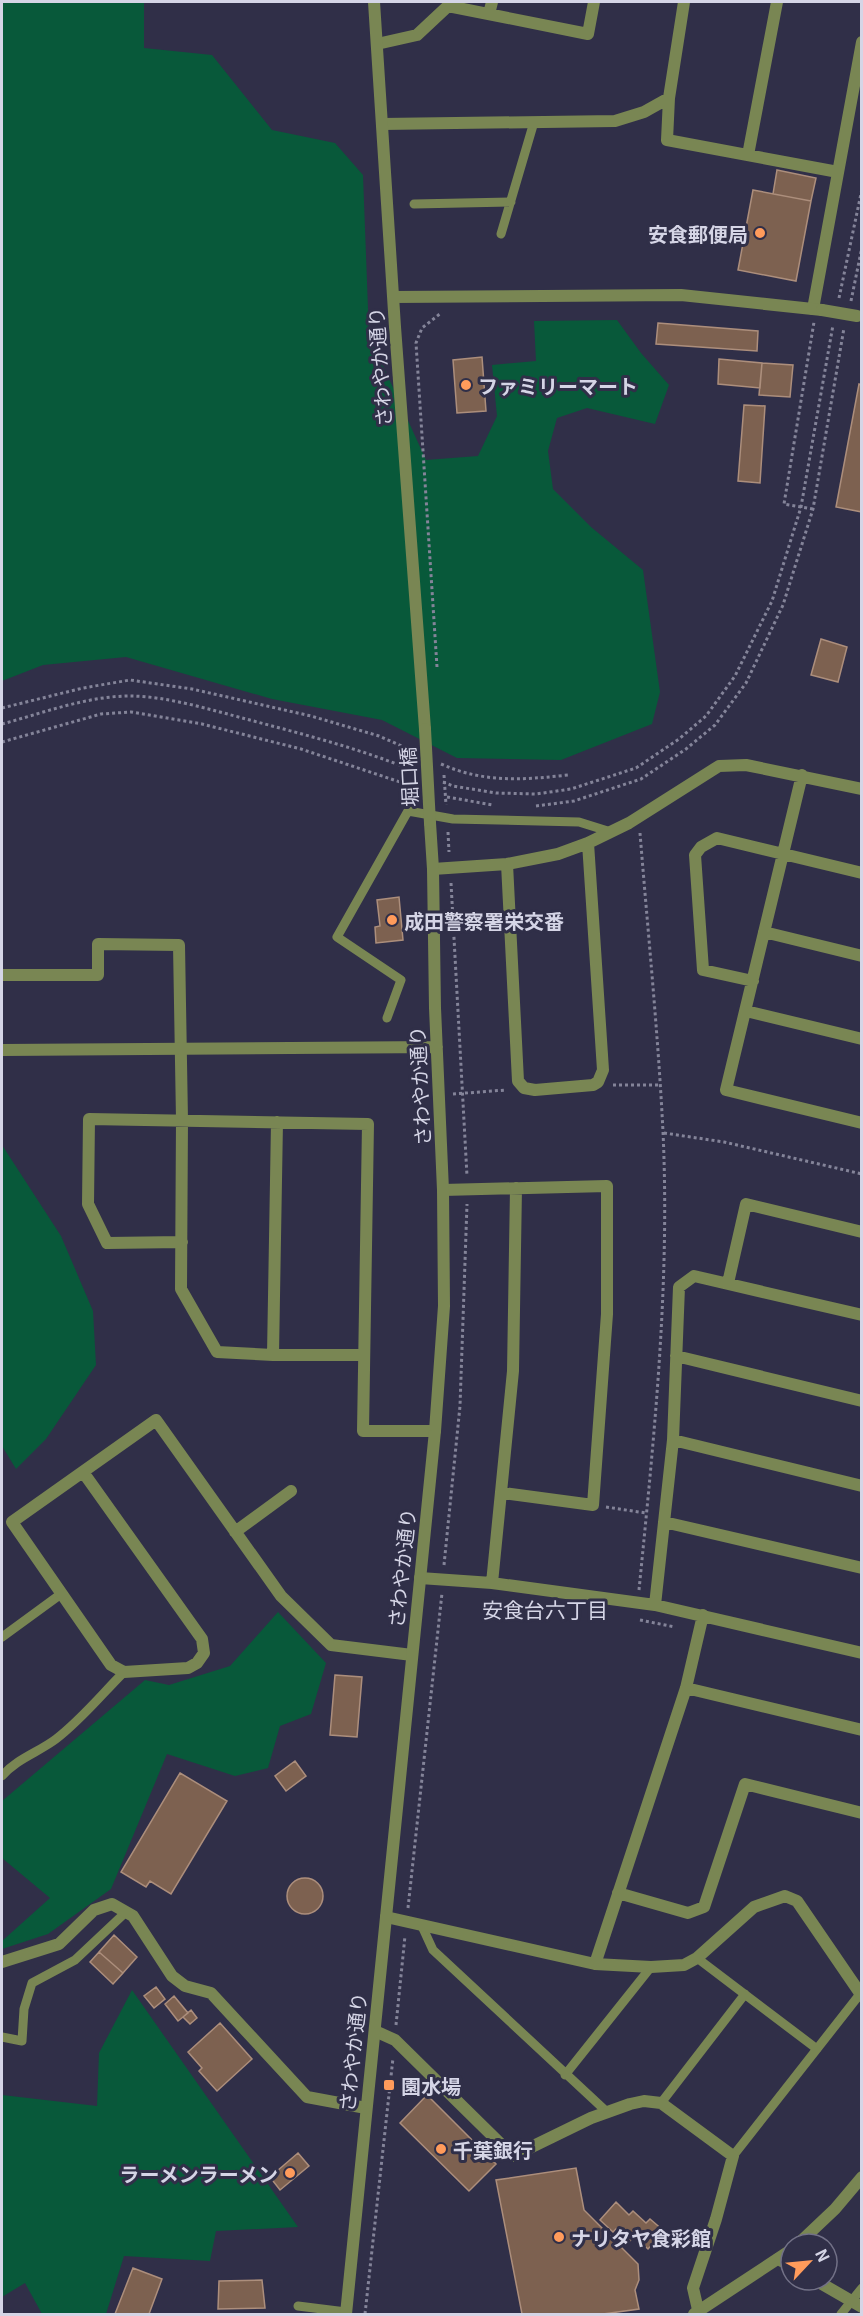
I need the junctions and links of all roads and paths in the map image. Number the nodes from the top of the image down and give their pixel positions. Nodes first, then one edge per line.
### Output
1 (374, 2) edge
2 (594, 2) edge
3 (684, 2) edge
4 (777, 2) edge
5 (490, 8) edge
6 (861, 42) edge
7 (377, 44) junction
8 (669, 98) junction
9 (534, 122) junction
10 (382, 124) junction
11 (748, 155) junction
12 (838, 172) junction
13 (861, 189) edge
14 (511, 201) junction
15 (414, 204) dead end
16 (501, 234) dead end
17 (861, 248) edge
18 (393, 297) junction
19 (838, 302) dead end
20 (850, 304) dead end
21 (818, 310) junction
22 (859, 316) edge
23 (833, 322) dead end
24 (845, 325) dead end
25 (801, 507) junction
26 (813, 509) junction
27 (2, 708) edge
28 (2, 724) edge
29 (425, 729) joint
30 (2, 742) edge
31 (417, 753) dead end
32 (437, 762) dead end
33 (422, 774) dead end
34 (568, 775) dead end
35 (802, 775) junction
36 (442, 782) dead end
37 (416, 787) dead end
38 (861, 789) edge
39 (438, 794) dead end
40 (495, 805) dead end
41 (526, 806) dead end
42 (430, 823) joint
43 (611, 832) junction
44 (588, 843) junction
45 (783, 854) junction
46 (507, 864) junction
47 (433, 869) junction
48 (861, 873) edge
49 (764, 932) junction
50 (861, 956) edge
51 (2, 975) edge
52 (753, 981) junction
53 (746, 1011) junction
54 (387, 1018) dead end
55 (861, 1039) edge
56 (437, 1047) junction
57 (2, 1050) edge
58 (181, 1050) junction
59 (659, 1085) dead end
60 (593, 1086) junction
61 (524, 1088) junction
62 (440, 1095) junction
63 (182, 1120) junction
64 (277, 1122) junction
65 (861, 1123) edge
66 (663, 1133) dead end
67 (861, 1174) edge
68 (516, 1188) junction
69 (443, 1190) junction
70 (861, 1232) edge
71 (182, 1242) junction
72 (728, 1283) junction
73 (861, 1315) edge
74 (273, 1355) junction
75 (364, 1355) junction
76 (676, 1356) junction
77 (861, 1401) edge
78 (435, 1431) junction
79 (673, 1440) junction
80 (83, 1472) junction
81 (861, 1486) edge
82 (291, 1491) dead end
83 (502, 1493) junction
84 (593, 1505) junction
85 (646, 1512) dead end
86 (664, 1522) junction
87 (235, 1532) junction
88 (861, 1568) edge
89 (420, 1578) junction
90 (492, 1583) junction
91 (61, 1594) junction
92 (655, 1605) junction
93 (703, 1615) junction
94 (2, 1637) edge
95 (861, 1653) edge
96 (412, 1655) junction
97 (124, 1672) junction
98 (686, 1688) junction
99 (861, 1730) edge
100 (2, 1776) edge
101 (861, 1813) edge
102 (618, 1893) junction
103 (126, 1912) junction
104 (386, 1917) junction
105 (422, 1926) junction
106 (697, 1958) junction
107 (2, 1962) edge
108 (595, 1964) junction
109 (651, 1967) junction
110 (745, 1994) junction
111 (861, 1995) edge
112 (375, 2031) junction
113 (2, 2037) edge
114 (817, 2049) junction
115 (565, 2075) junction
116 (661, 2103) junction
117 (366, 2108) junction
118 (607, 2112) junction
119 (733, 2156) junction
120 (861, 2177) edge
121 (811, 2232) edge
122 (778, 2259) edge
123 (861, 2288) edge
124 (835, 2292) edge
125 (856, 2304) edge
126 (298, 2306) dead end
127 (346, 2313) edge
128 (697, 2314) edge
129 (841, 2314) edge

1 - 7 street, さわやか通り
2 - 5 street
3 - 8 street
4 - 11 street
5 - 7 street
6 - 12 street
7 - 10 street, さわやか通り
8 - 9 street
8 - 11 street
9 - 10 street
9 - 14 lane
10 - 18 street, さわやか通り
11 - 12 street
12 - 21 street
13 - 19 path
14 - 15 lane
14 - 16 lane
17 - 20 path
18 - 21 street
18 - 29 street, さわやか通り
21 - 22 street, bridge
21 - 25 path
23 - 25 path
24 - 26 path
25 - 26 path
25 - 36 path
26 - 41 path
27 - 31 path
28 - 33 path
29 - 42 street, 堀口橋, bridge
30 - 37 path
32 - 34 path
35 - 38 street
35 - 43 street
35 - 45 street
39 - 40 path
42 - 47 street, さわやか通り
43 - 44 street
43 - 54 lane
44 - 46 street
44 - 60 street
45 - 48 street
45 - 49 street
45 - 52 street
46 - 47 street
46 - 61 street
47 - 56 street, さわやか通り
49 - 50 street
49 - 52 street
51 - 58 street
52 - 53 street
53 - 55 street
53 - 65 street
56 - 58 street
56 - 62 street, さわやか通り
57 - 58 street
58 - 63 street
59 - 60 path
60 - 61 street
61 - 62 path
62 - 69 street, さわやか通り
63 - 64 street
63 - 71 street
63 - 71 street
64 - 74 street
64 - 75 street
66 - 67 path
68 - 69 street
68 - 83 street
68 - 84 street
69 - 78 street, さわやか通り
70 - 72 street
71 - 74 street
72 - 73 street
72 - 76 street
74 - 75 street
75 - 78 street
76 - 77 street
76 - 79 street
78 - 89 street, さわやか通り
79 - 81 street
79 - 86 street
80 - 87 street
80 - 91 street
80 - 97 street
82 - 87 street
83 - 84 street
83 - 90 street
84 - 85 path
86 - 88 street
86 - 92 street
87 - 96 street
89 - 90 street
89 - 96 street, さわやか通り
90 - 92 street
91 - 94 lane
91 - 97 street
92 - 93 street
93 - 95 street
93 - 98 street
96 - 104 street, さわやか通り
97 - 100 lane
98 - 99 street
98 - 102 street
101 - 102 street
102 - 108 street
103 - 107 street
103 - 113 lane
103 - 117 street
104 - 105 street
104 - 112 street, さわやか通り
105 - 108 street
105 - 115 lane
106 - 109 street
106 - 110 lane
106 - 111 street
108 - 109 street
109 - 115 lane
110 - 114 lane
110 - 116 lane
111 - 114 lane
112 - 117 street, さわやか通り
112 - 118 street
114 - 119 lane
115 - 118 lane
116 - 118 street
116 - 119 street
117 - 127 street, さわやか通り
119 - 128 street
120 - 121 street
122 - 128 street
123 - 125 lane
124 - 125 street
125 - 129 lane
126 - 127 lane

